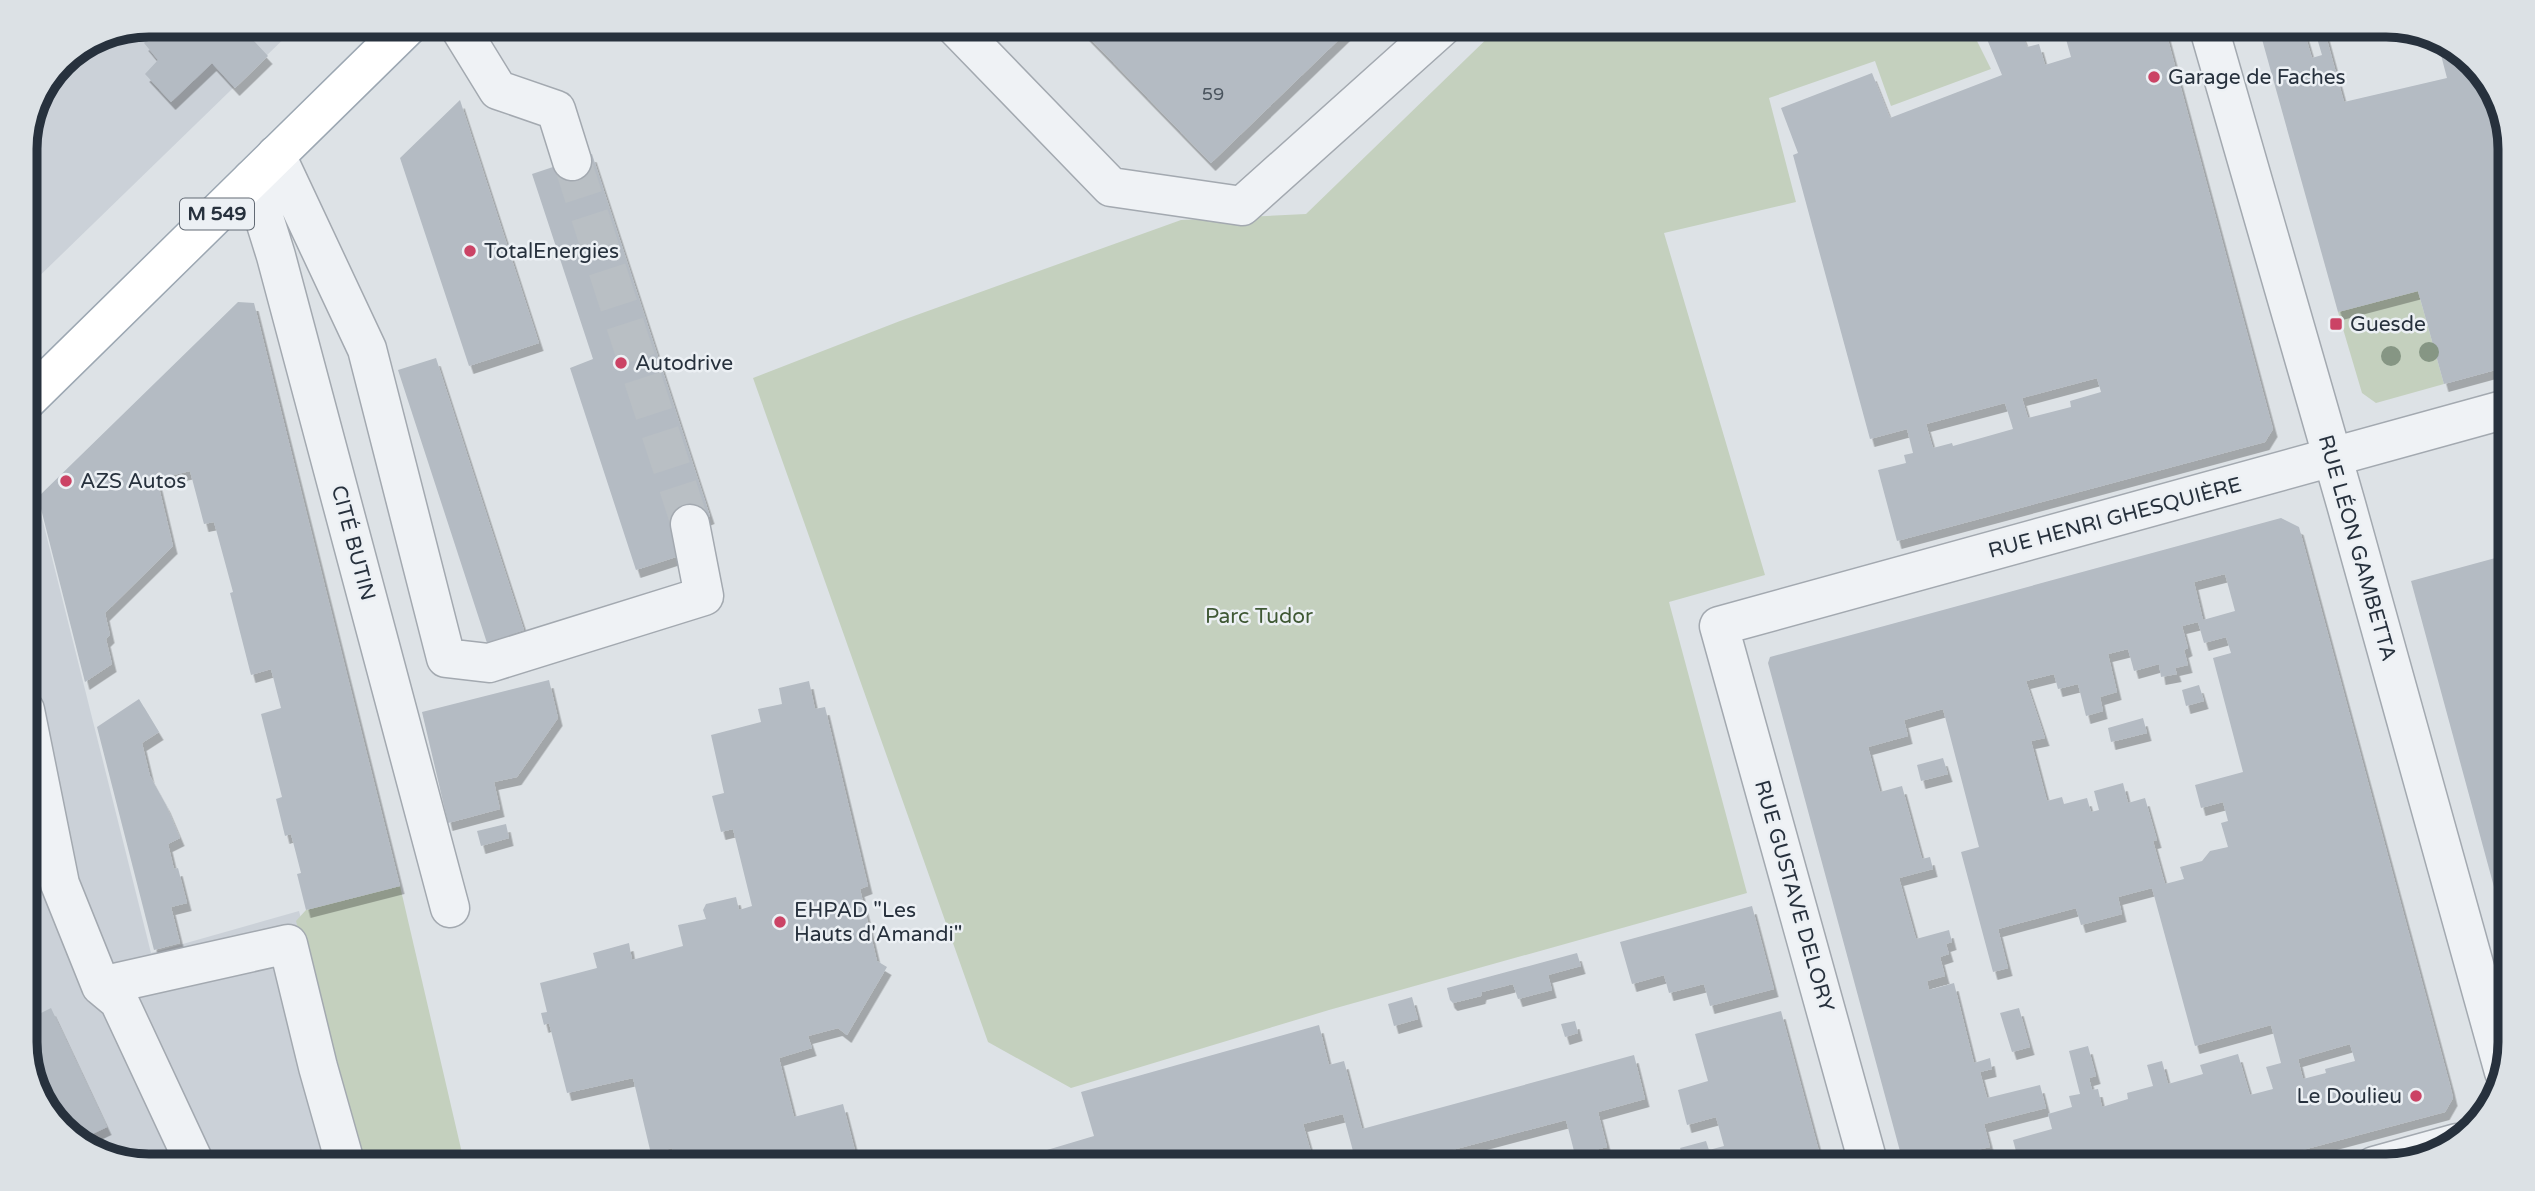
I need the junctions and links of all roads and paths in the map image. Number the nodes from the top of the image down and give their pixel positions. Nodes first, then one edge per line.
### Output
1 (397, 37) edge
2 (466, 37) edge
3 (967, 37) edge
4 (1430, 37) edge
5 (2212, 37) edge
6 (572, 161) tunnel mouth
7 (264, 167) junction
8 (37, 390) edge
9 (2498, 411) edge
10 (2333, 459) junction
11 (690, 524) tunnel mouth
12 (1719, 626) joint
13 (37, 770) edge
14 (450, 908) dead end
15 (101, 986) junction
16 (2497, 1048) edge
17 (190, 1154) edge
18 (342, 1154) edge
19 (1865, 1154) edge

1 - 7 main road, M 549
2 - 6 street
3 - 4 street
5 - 10 street, RUE LÉON GAMBETTA
7 - 8 main road, M 549
7 - 11 street
7 - 14 street, CITÉ BUTIN
9 - 10 street, RUE HENRI GHESQUIÈRE
10 - 12 street, RUE HENRI GHESQUIÈRE
10 - 16 street, RUE LÉON GAMBETTA
12 - 19 street, RUE GUSTAVE DELORY
13 - 15 street
15 - 17 street
15 - 18 street

